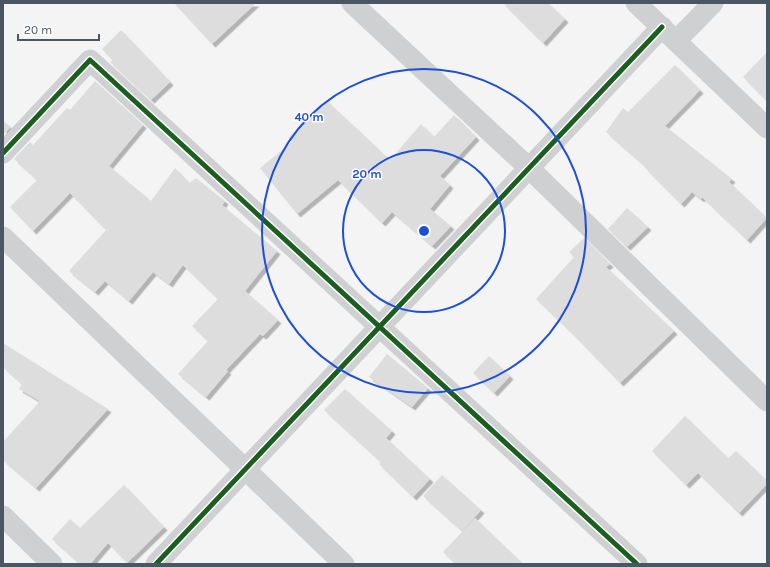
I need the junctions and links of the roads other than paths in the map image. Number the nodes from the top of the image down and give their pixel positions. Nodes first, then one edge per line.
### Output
1 (352, 3) edge
2 (636, 3) edge
3 (713, 3) edge
4 (669, 34) junction
5 (767, 128) edge
6 (3, 153) edge
7 (529, 168) junction
8 (3, 238) edge
9 (380, 327) junction
10 (767, 401) edge
11 (245, 469) junction
12 (3, 516) edge
13 (52, 564) edge
14 (156, 564) edge
15 (344, 564) edge
16 (637, 564) edge

1 - 7 street
2 - 4 street
3 - 4 street
4 - 5 street
4 - 7 street
6 - 9 street
7 - 9 street
7 - 10 street
8 - 11 street
9 - 11 street
9 - 16 street
11 - 14 street
11 - 15 street
12 - 13 street

